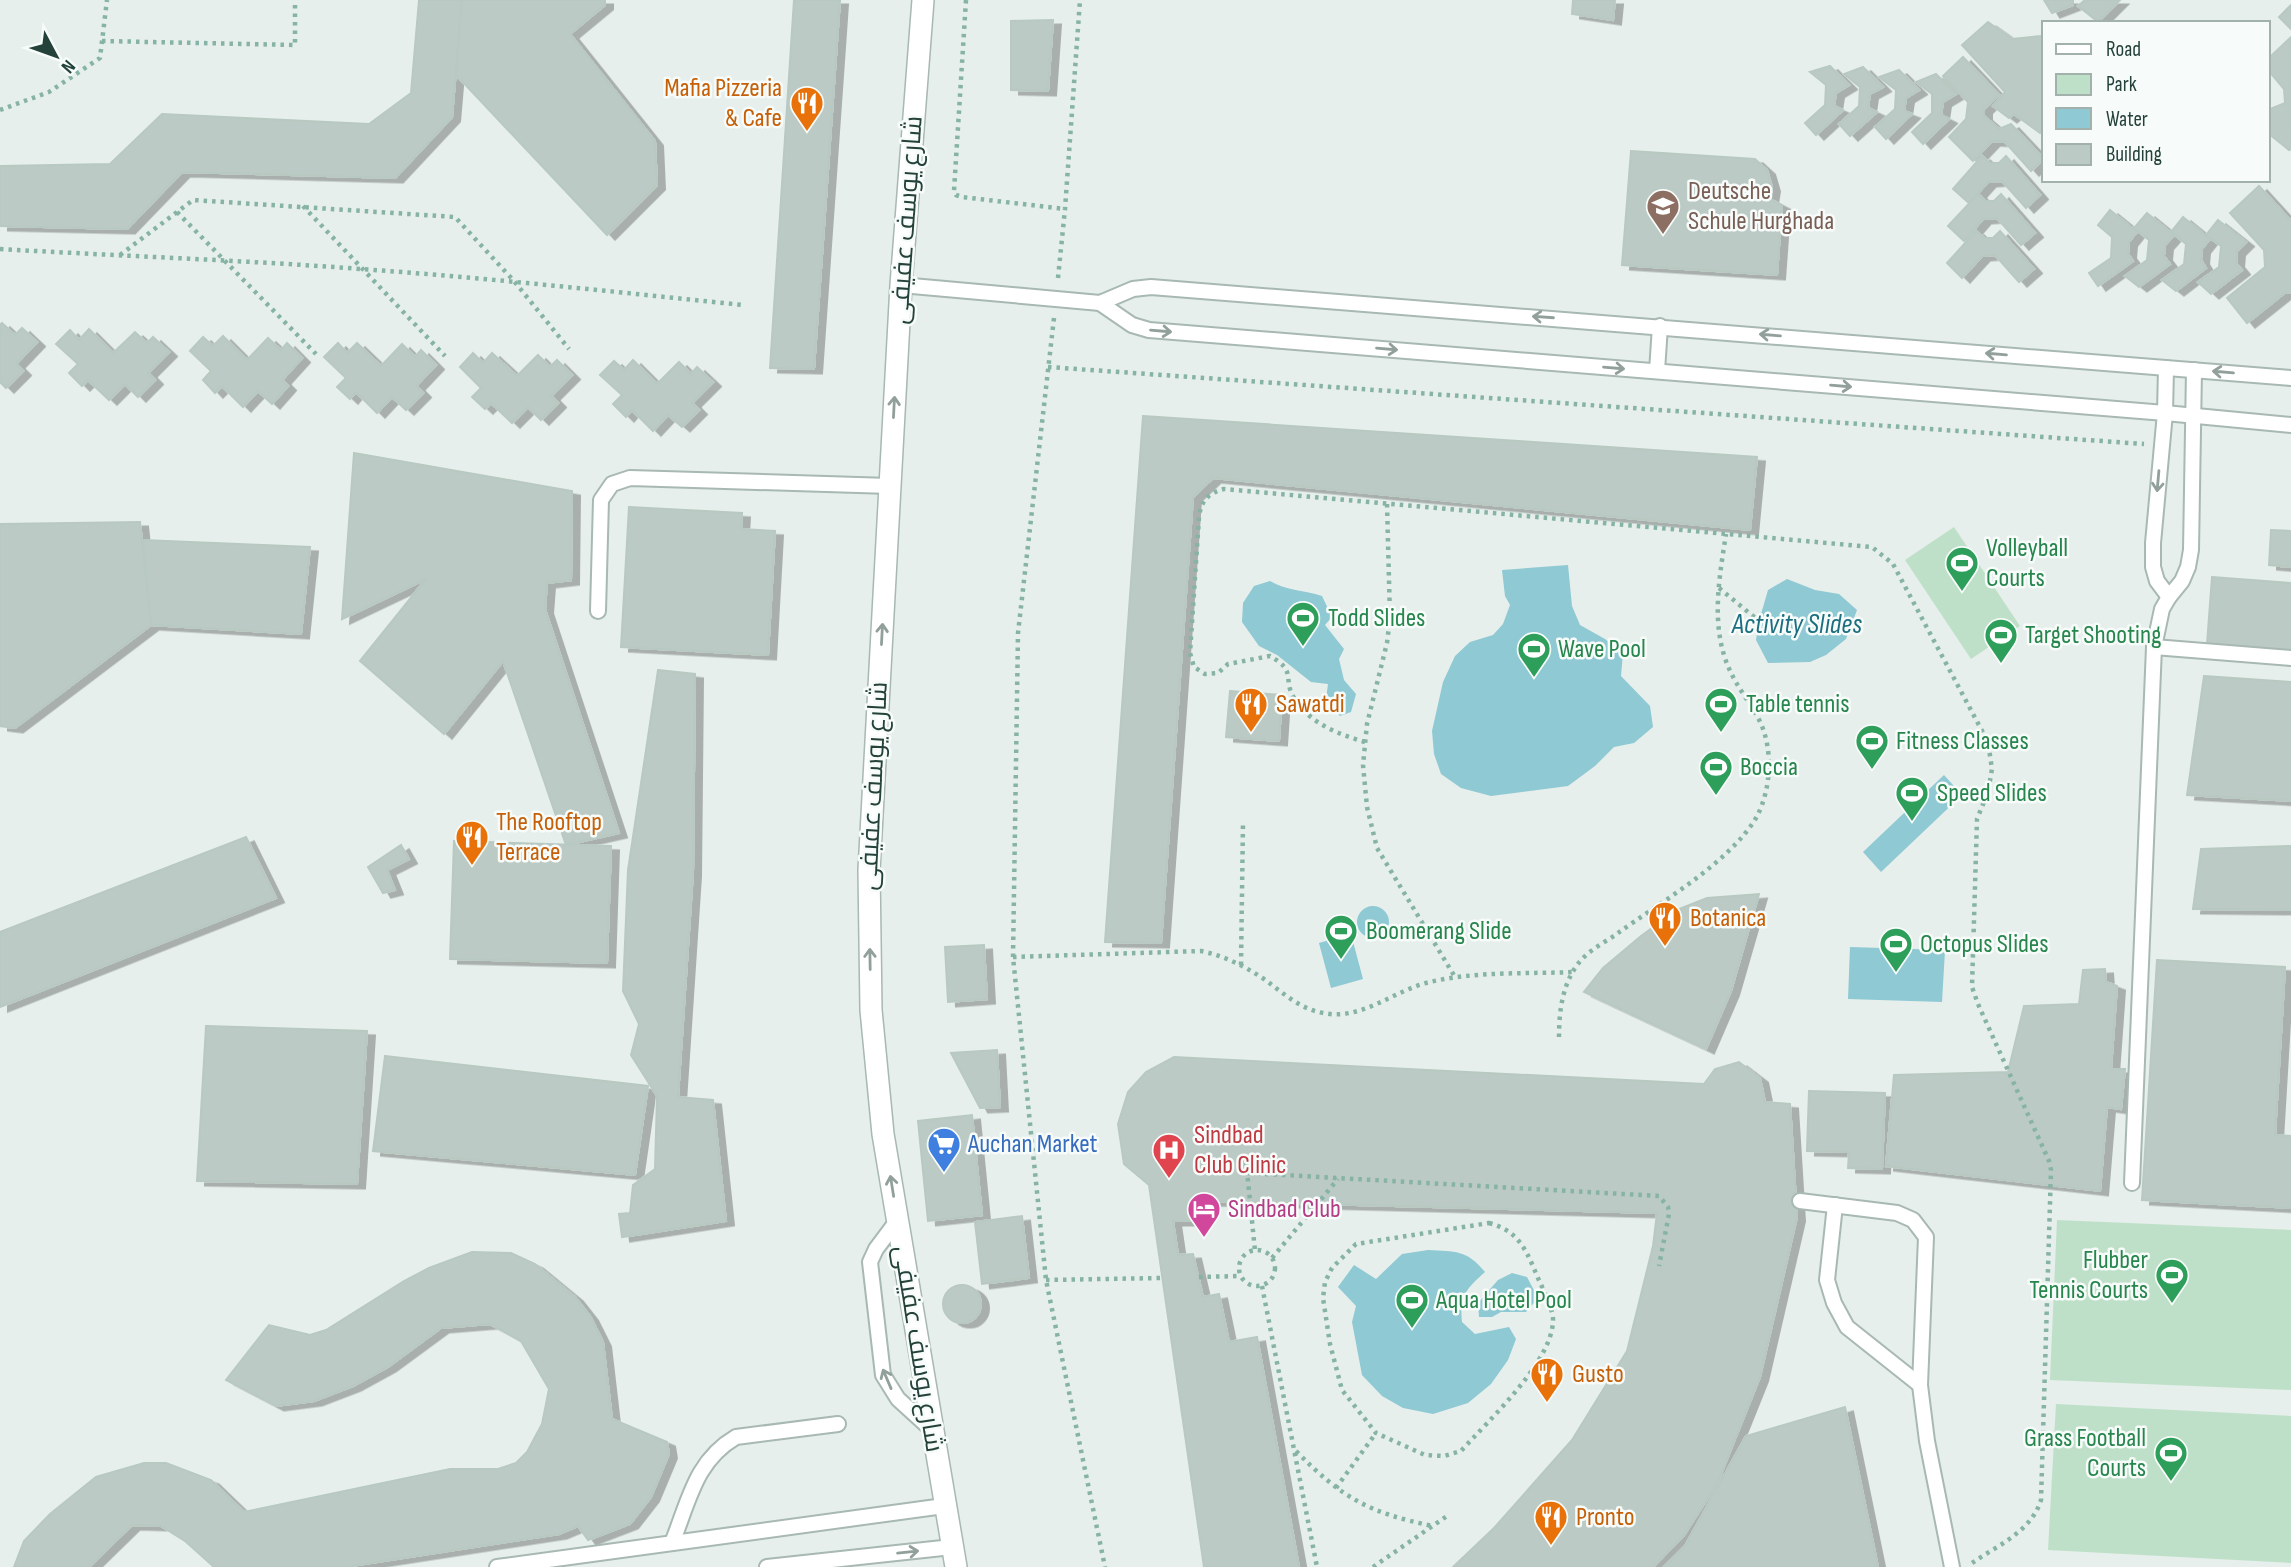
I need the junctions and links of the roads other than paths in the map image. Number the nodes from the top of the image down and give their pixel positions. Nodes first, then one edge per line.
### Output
1 (923, 0) edge
2 (901, 285) junction
3 (1100, 303) junction
4 (1660, 326) junction
5 (2166, 368) junction
6 (2194, 370) junction
7 (1657, 371) junction
8 (2291, 378) edge
9 (2165, 413) junction
10 (2192, 416) junction
11 (2291, 425) edge
12 (890, 486) junction
13 (2169, 597) junction
14 (598, 611) dead end
15 (2154, 647) junction
16 (2291, 658) edge
17 (2132, 1183) dead end
18 (1800, 1201) dead end
19 (1835, 1205) junction
20 (897, 1221) junction
21 (1920, 1385) junction
22 (838, 1424) dead end
23 (931, 1429) junction
24 (944, 1506) junction
25 (672, 1543) junction
26 (954, 1557) edge
27 (497, 1567) edge
28 (768, 1567) edge
29 (1952, 1567) edge

1 - 2 street, شارع يوسف عفيفى
2 - 3 lane
12 -> 2 street, شارع يوسف عفيفى
4 -> 3 lane
3 -> 7 lane
5 -> 4 lane
4 - 7 lane
5 - 6 lane
5 - 9 lane
8 -> 6 lane
6 - 10 lane
7 -> 9 lane
9 - 10 lane
9 -> 13 lane
10 - 11 lane
10 - 13 lane
12 - 14 lane
20 -> 12 street, شارع يوسف عفيفى
13 - 15 lane
15 - 16 lane
15 - 17 lane
18 - 19 lane
19 - 21 lane
19 - 21 lane
20 - 23 street, شارع يوسف عفيفى
23 -> 20 lane
21 - 29 lane
22 - 25 lane
23 - 24 street, شارع يوسف عفيفى
24 - 25 lane
24 - 26 street, شارع يوسف عفيفى
25 - 27 lane
28 -> 26 lane

